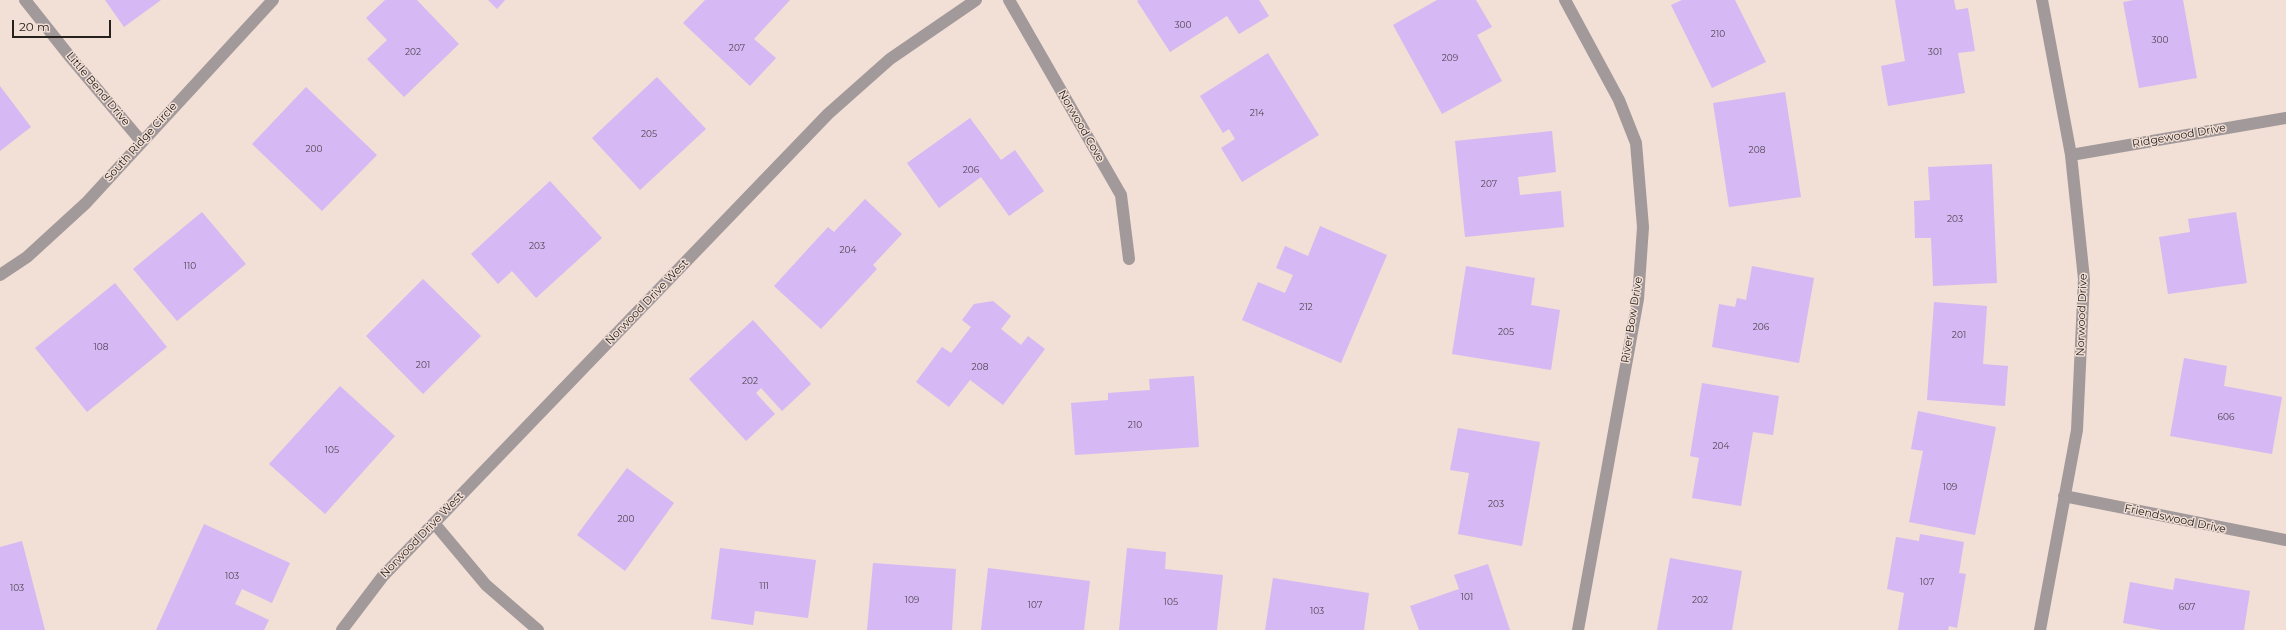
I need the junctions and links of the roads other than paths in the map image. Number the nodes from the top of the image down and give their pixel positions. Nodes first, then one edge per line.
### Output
1 (25, 0) edge
2 (273, 0) edge
3 (976, 0) edge
4 (1009, 0) edge
5 (1564, 0) edge
6 (2042, 0) edge
7 (2286, 118) edge
8 (141, 140) junction
9 (2071, 155) junction
10 (1129, 259) dead end
11 (0, 275) edge
12 (2064, 496) junction
13 (434, 523) junction
14 (2286, 540) edge
15 (342, 630) edge
16 (538, 630) edge
17 (1578, 630) edge
18 (2040, 630) edge

1 - 8 street, Little Bend Drive
2 - 8 street, South Ridge Circle
3 - 13 street, Norwood Drive West
4 - 10 street, Norwood Cove
5 - 17 street, River Bow Drive
6 - 9 street, Norwood Drive
7 - 9 street, Ridgewood Drive
8 - 11 street, South Ridge Circle
9 - 12 street, Norwood Drive
12 - 14 street, Friendswood Drive
12 - 18 street, Norwood Drive
13 - 15 street, Norwood Drive West
13 - 16 street

